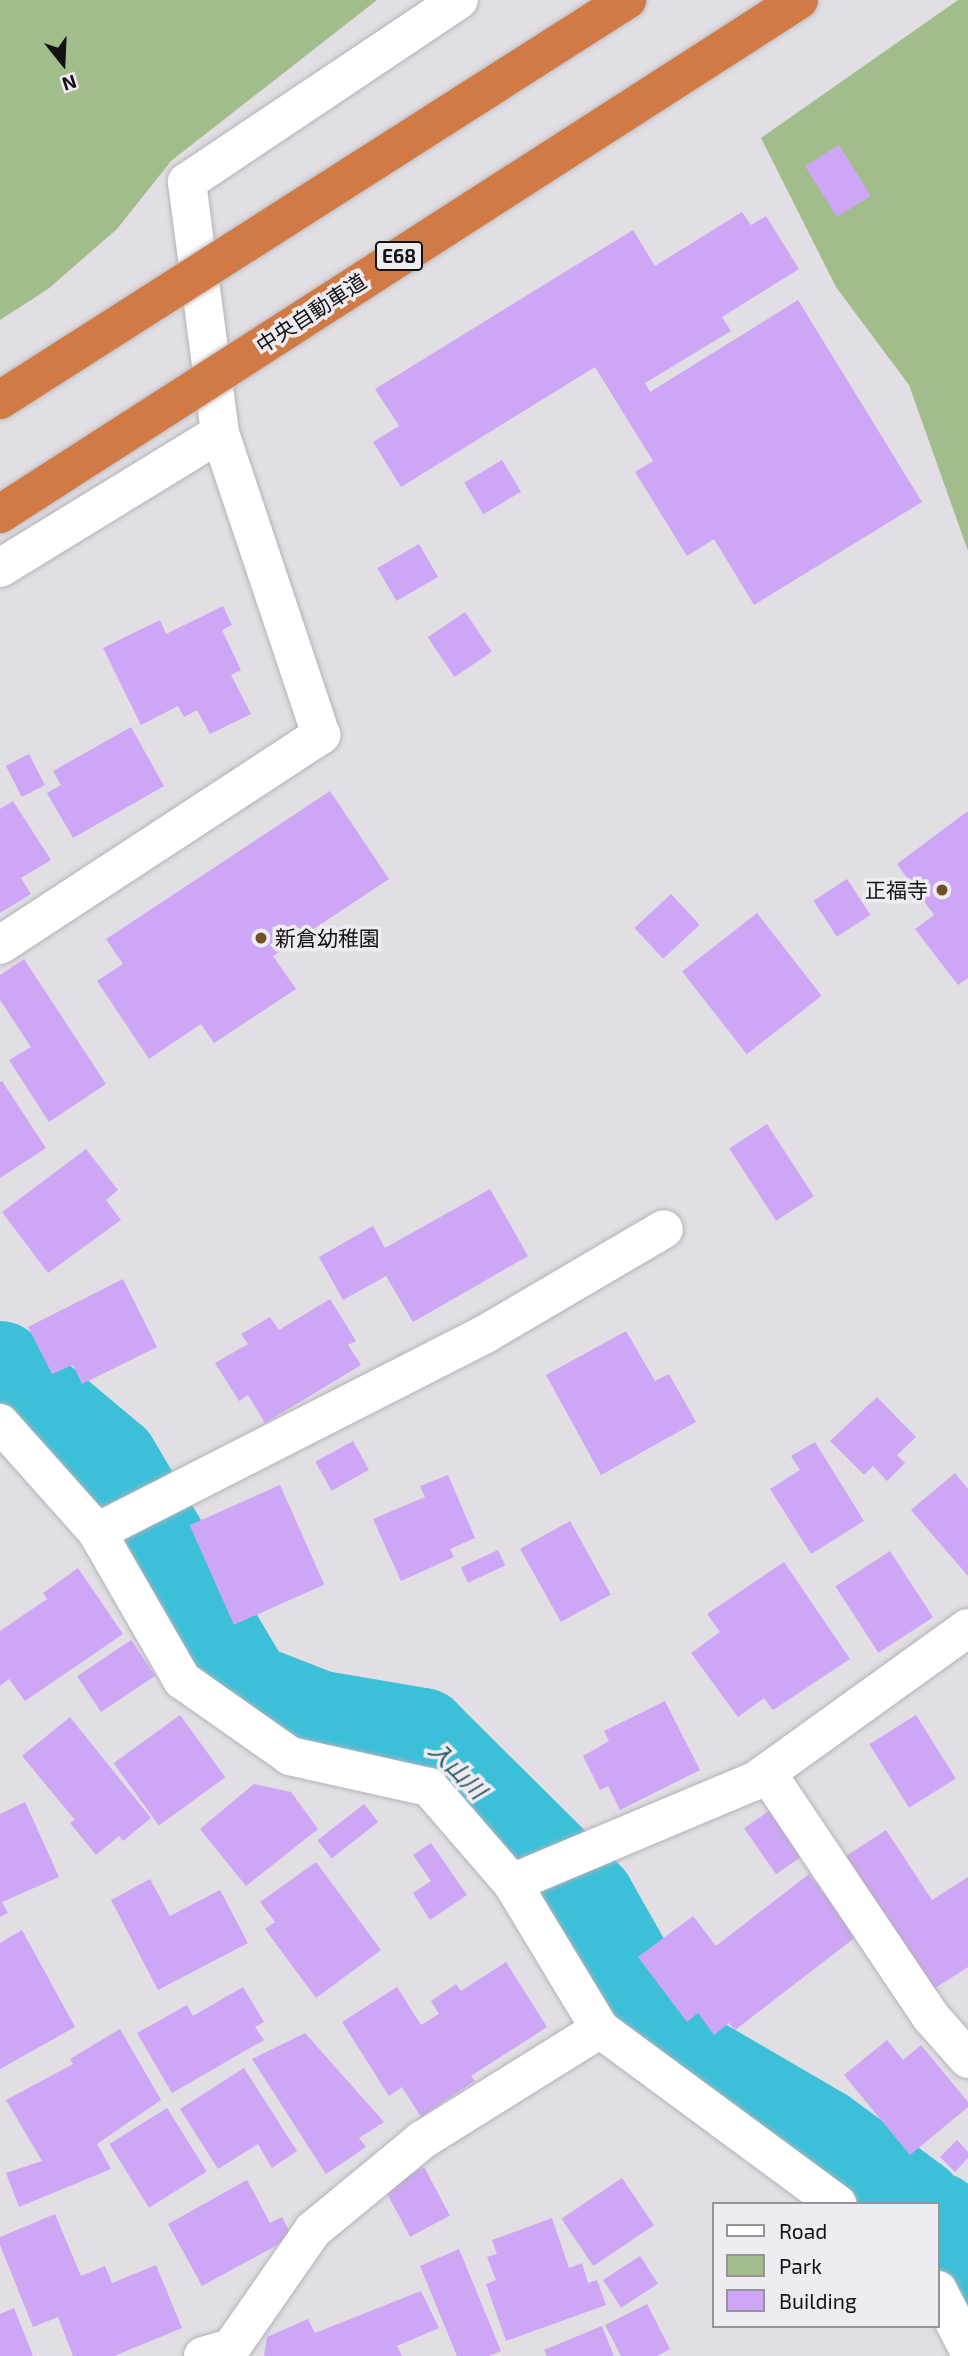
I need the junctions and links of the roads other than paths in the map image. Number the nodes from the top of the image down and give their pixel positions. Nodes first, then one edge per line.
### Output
1 (459, 0) edge
2 (627, 0) edge
3 (799, 0) edge
4 (0, 400) edge
5 (220, 433) junction
6 (0, 514) edge
7 (0, 568) edge
8 (0, 945) edge
9 (664, 1229) dead end
10 (0, 1423) edge
11 (109, 1527) junction
12 (968, 1628) edge
13 (767, 1773) junction
14 (518, 1880) junction
15 (600, 2029) junction
16 (968, 2059) edge
17 (834, 2202) edge
18 (940, 2294) edge
19 (968, 2349) edge
20 (224, 2353) edge

1 - 5 street
2 - 4 highway, bridge
3 - 6 highway, 中央自動車道 / E68, bridge
5 - 7 street
5 - 8 street
9 - 11 street
10 - 11 street
11 - 14 street
12 - 13 street
13 - 14 street
13 - 16 street
14 - 15 street
15 - 17 street
15 - 20 street
18 - 19 street

